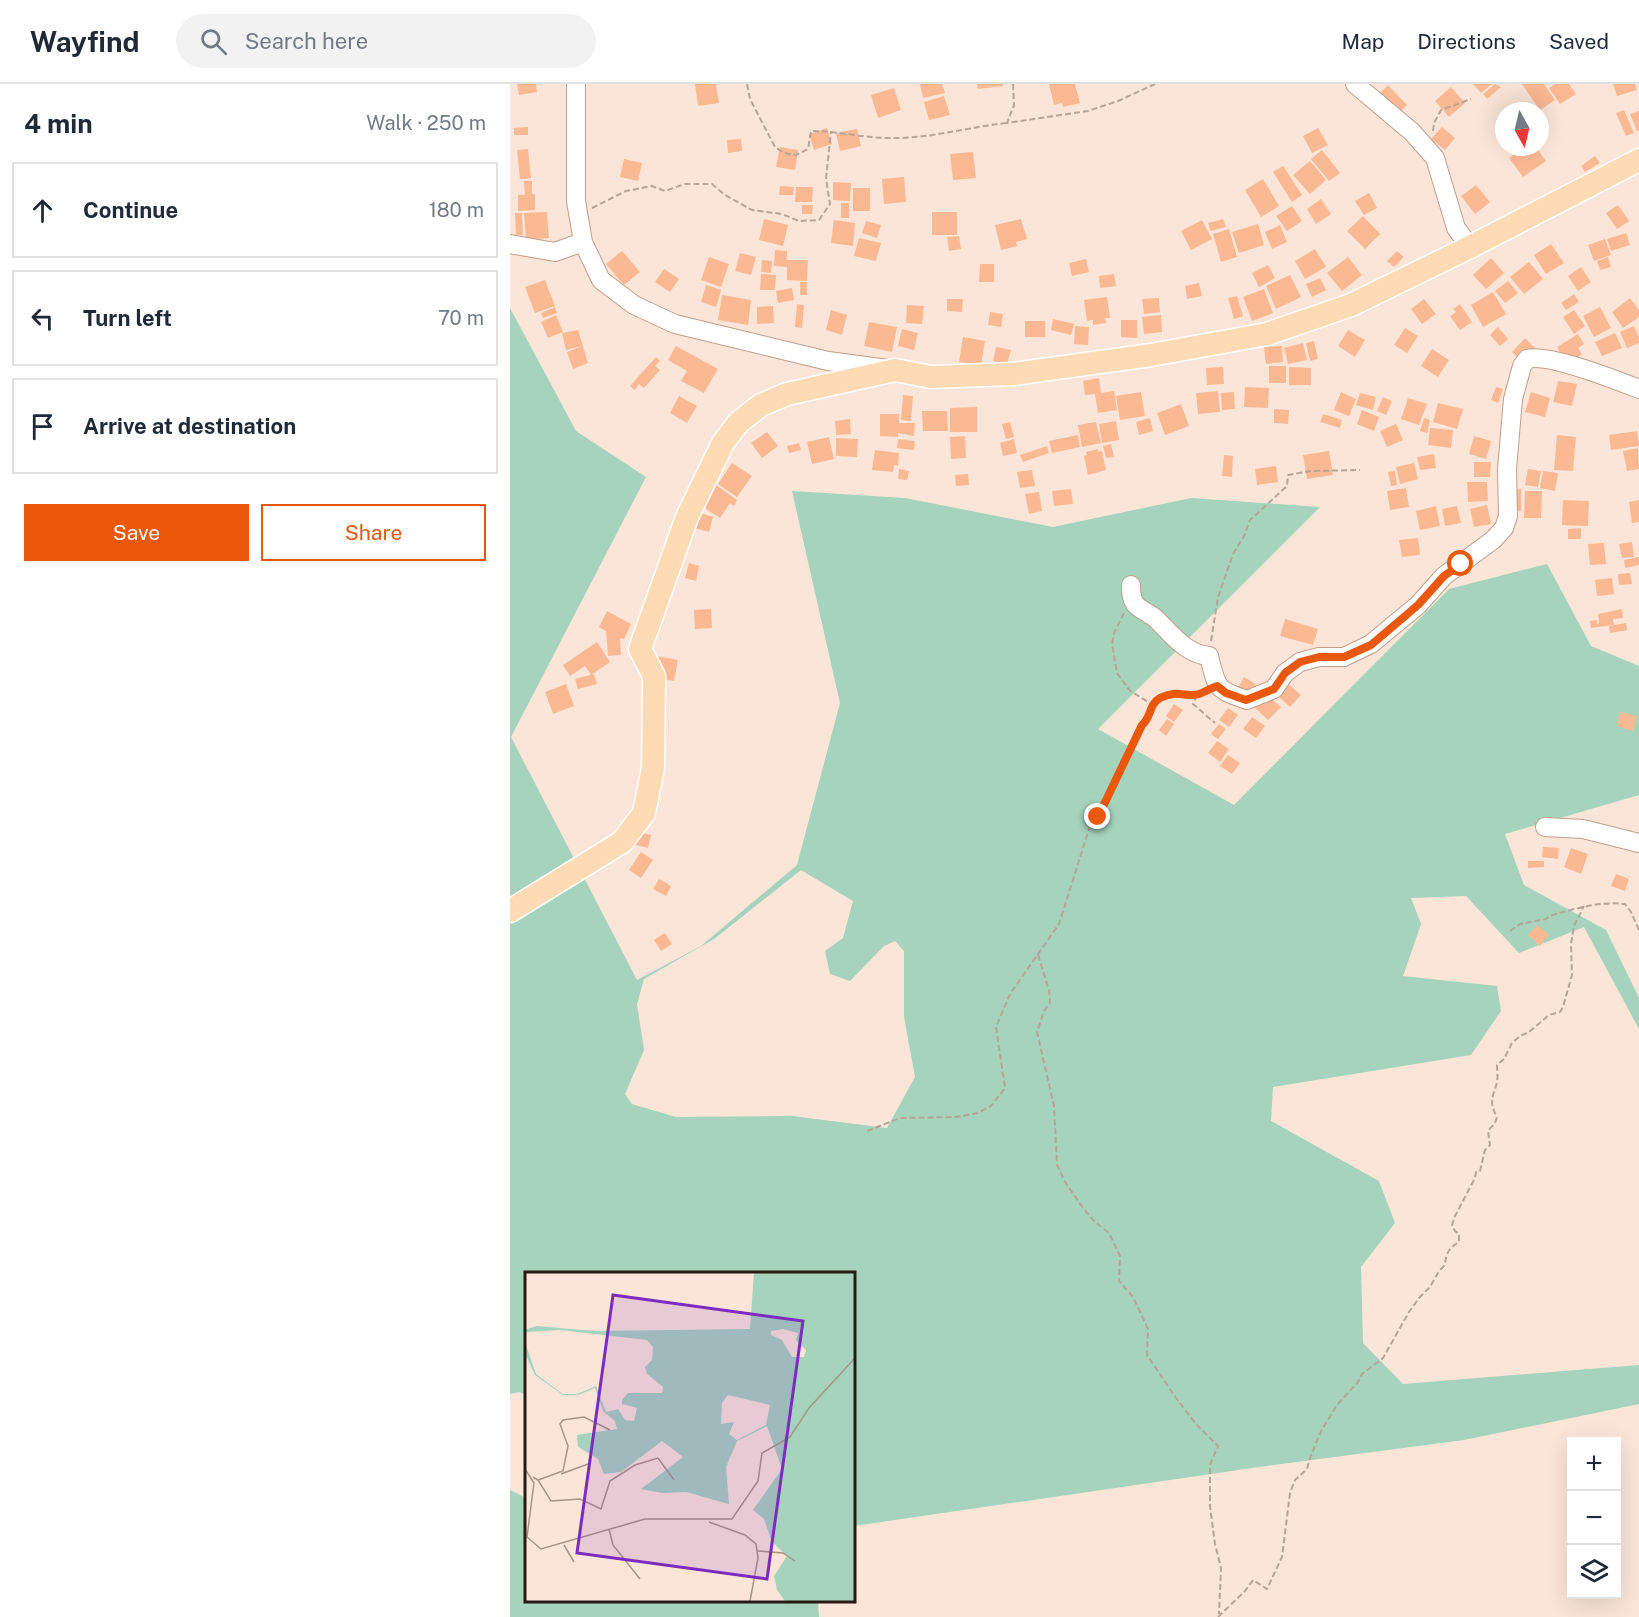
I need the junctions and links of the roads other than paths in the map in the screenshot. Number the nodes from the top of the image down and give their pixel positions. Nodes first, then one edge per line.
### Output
1 (576, 84) edge
2 (1355, 84) edge
3 (1639, 160) edge
4 (583, 242) junction
5 (510, 244) edge
6 (1470, 247) junction
7 (895, 370) junction
8 (1639, 389) edge
9 (1131, 592) road end
10 (1545, 827) dead end
11 (1639, 843) edge
12 (510, 911) edge

1 - 4 street
2 - 6 street
3 - 6 main road
4 - 5 street
4 - 7 street
6 - 7 main road
7 - 12 main road
8 - 9 street
10 - 11 street

